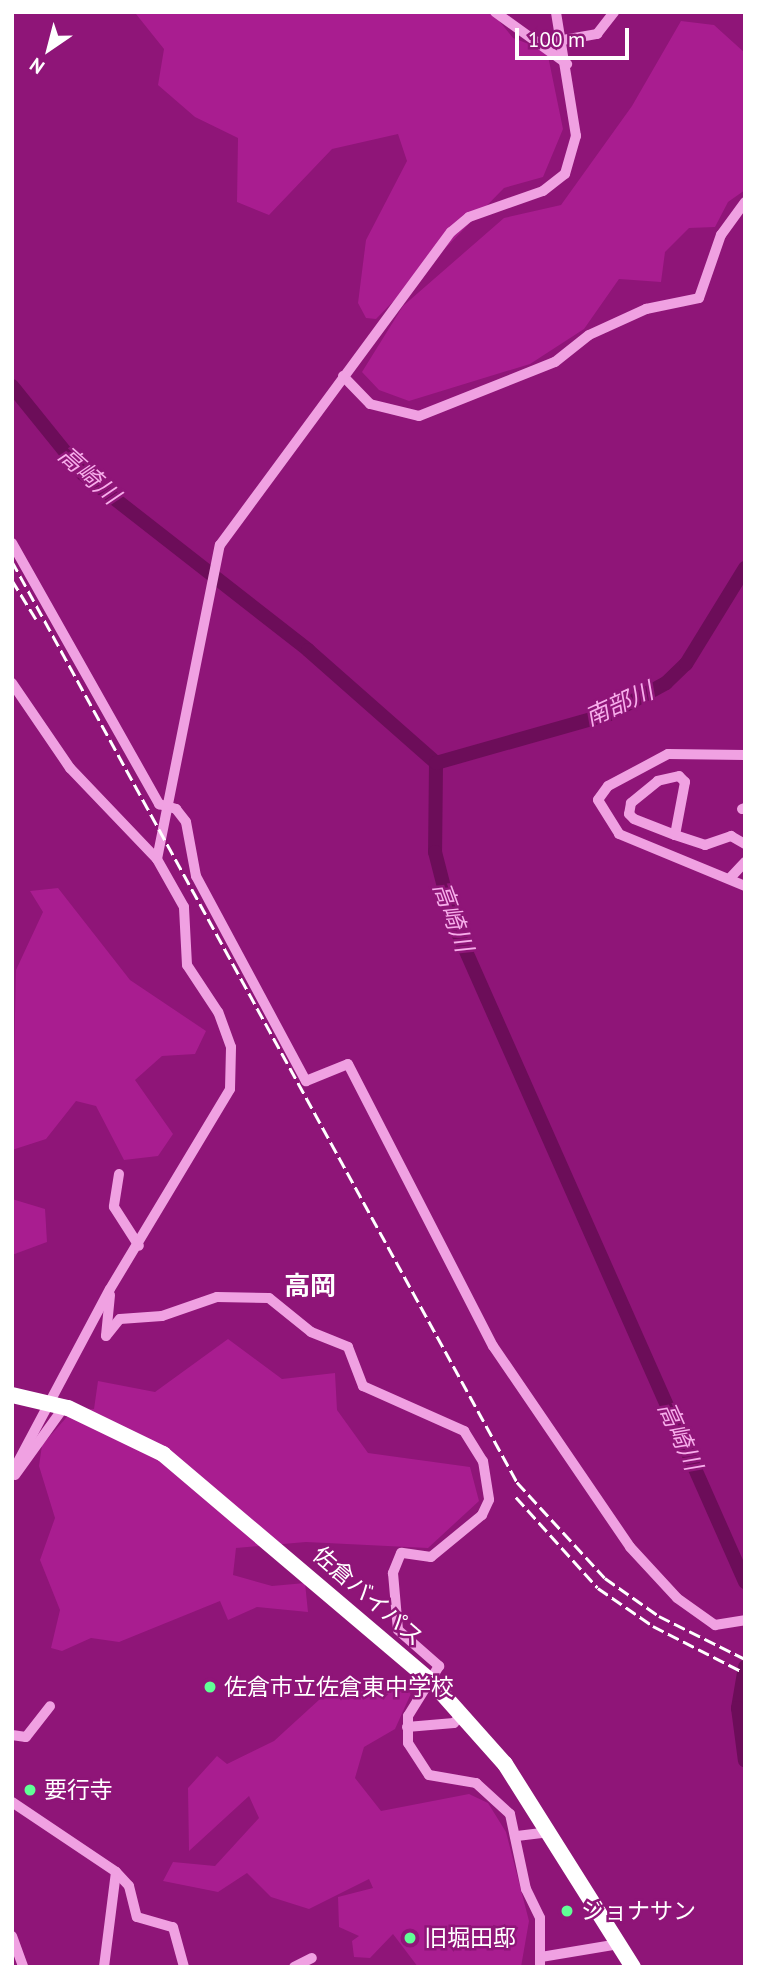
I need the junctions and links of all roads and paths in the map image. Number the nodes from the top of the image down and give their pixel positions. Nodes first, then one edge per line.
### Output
1 (495, 12) edge
2 (556, 12) edge
3 (614, 12) edge
4 (563, 40) junction
5 (567, 64) junction
6 (745, 202) edge
7 (343, 376) junction
8 (12, 543) edge
9 (12, 683) edge
10 (745, 755) edge
11 (167, 808) junction
12 (675, 835) junction
13 (745, 844) edge
14 (157, 859) junction
15 (745, 862) edge
16 (731, 877) junction
17 (745, 886) edge
18 (120, 1174) dead end
19 (139, 1246) junction
20 (110, 1289) junction
21 (12, 1395) edge
22 (46, 1403) junction
23 (64, 1407) junction
24 (12, 1475) edge
25 (739, 1620) edge
26 (431, 1681) junction
27 (50, 1706) dead end
28 (463, 1713) junction
29 (407, 1727) junction
30 (12, 1735) edge
31 (12, 1802) edge
32 (548, 1832) junction
33 (517, 1836) junction
34 (116, 1872) junction
35 (12, 1936) edge
36 (619, 1944) junction
37 (312, 1958) dead end
38 (541, 1962) edge
39 (23, 1967) edge
40 (104, 1967) edge
41 (184, 1967) edge
42 (294, 1967) edge
43 (633, 1967) edge

1 - 5 street
2 - 4 street
3 - 4 street
4 - 5 street
5 - 7 street
6 - 7 street
7 - 11 street
8 - 11 street
9 - 14 street
10 - 16 street
11 - 14 street
11 - 25 street
12 - 12 street
12 - 13 street
14 - 19 street
15 - 16 street
16 - 17 street
18 - 19 street
19 - 20 street
20 - 22 street
20 - 26 street
21 - 22 highway, 佐倉バイパス
22 - 23 highway, 佐倉バイパス
22 - 24 street
23 - 24 street
23 - 26 highway, 佐倉バイパス
26 - 28 highway, 佐倉バイパス
26 - 29 street
27 - 30 street
28 - 29 street
28 - 32 highway, 佐倉バイパス
29 - 33 street
31 - 34 street
32 - 33 street
32 - 36 highway, 佐倉バイパス
33 - 38 street
34 - 40 street
34 - 41 street
35 - 39 street
36 - 38 street
36 - 43 highway, 佐倉バイパス
37 - 42 street

